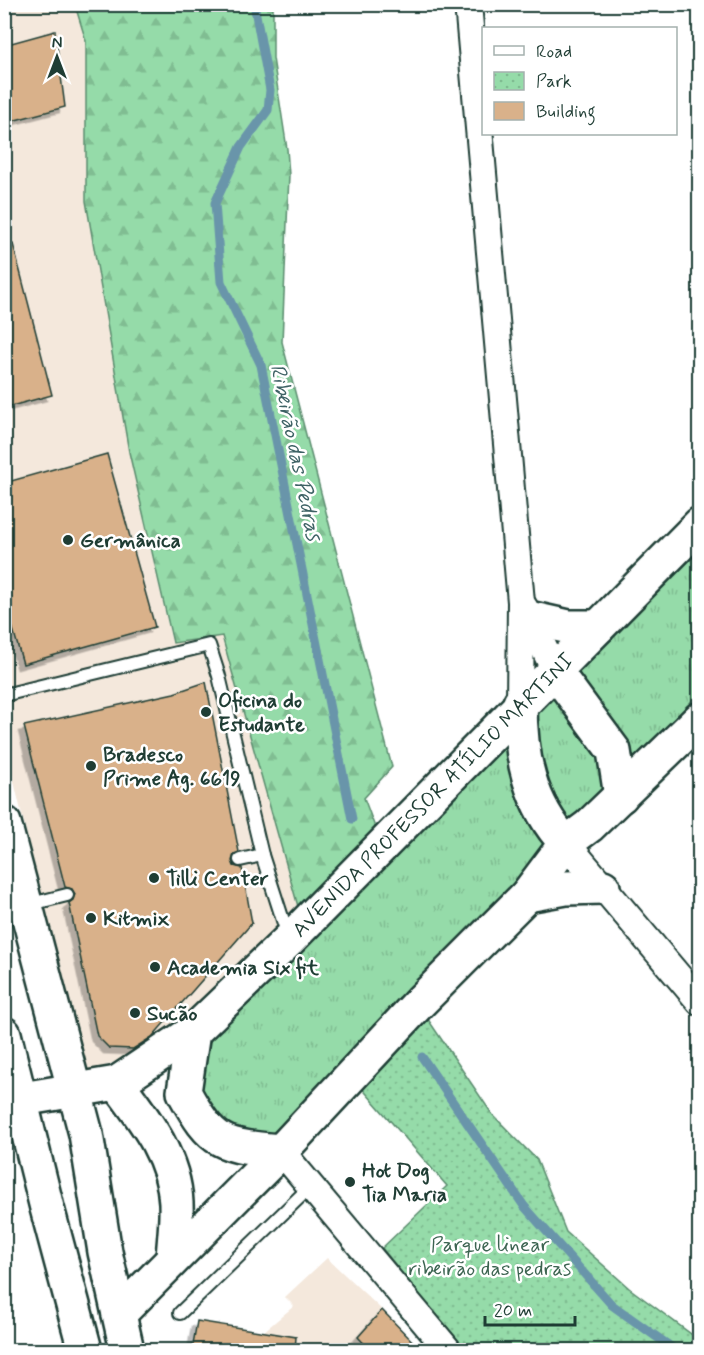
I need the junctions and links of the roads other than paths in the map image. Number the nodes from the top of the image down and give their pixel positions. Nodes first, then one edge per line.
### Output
1 (468, 4) edge
2 (699, 524) edge
3 (525, 610) junction
4 (598, 627) junction
5 (555, 671) junction
6 (4, 695) edge
7 (520, 703) junction
8 (699, 719) edge
9 (621, 796) junction
10 (4, 823) edge
11 (566, 843) junction
12 (262, 855) junction
13 (240, 860) dead end
14 (603, 887) junction
15 (526, 895) junction
16 (67, 896) dead end
17 (26, 905) junction
18 (290, 940) junction
19 (699, 1002) edge
20 (194, 1032) junction
21 (4, 1034) edge
22 (117, 1083) junction
23 (75, 1092) junction
24 (22, 1099) junction
25 (281, 1151) junction
26 (311, 1186) junction
27 (47, 1208) junction
28 (105, 1252) junction
29 (172, 1259) junction
30 (149, 1284) junction
31 (180, 1313) dead end
32 (119, 1314) junction
33 (85, 1350) edge
34 (127, 1350) edge
35 (448, 1350) edge

1 - 3 street
2 - 4 main road, AVENIDA PROFESSOR ATÍLIO MARTINI
3 - 4 main road
3 - 5 street
3 - 7 street
4 - 5 main road, AVENIDA PROFESSOR ATÍLIO MARTINI
5 - 7 main road, AVENIDA PROFESSOR ATÍLIO MARTINI
5 - 9 main road
6 - 12 lane
7 - 11 main road
7 - 18 main road, AVENIDA PROFESSOR ATÍLIO MARTINI
8 - 9 main road
9 - 11 main road
10 - 17 main road
11 - 14 street
11 - 15 main road
12 - 13 lane
12 - 18 lane
14 - 15 main road
14 - 19 street
15 - 25 main road
16 - 17 lane
17 - 23 main road
18 - 20 main road, AVENIDA PROFESSOR ATÍLIO MARTINI
20 - 22 main road, AVENIDA PROFESSOR ATÍLIO MARTINI
20 - 25 main road
21 - 24 main road
22 - 23 main road, AVENIDA PROFESSOR ATÍLIO MARTINI
22 - 29 main road
23 - 24 main road, AVENIDA PROFESSOR ATÍLIO MARTINI
23 - 28 main road
24 - 27 main road
25 - 26 street
25 - 29 main road
26 - 31 lane
26 - 35 street
27 - 28 main road
27 - 33 main road
28 - 30 main road
28 - 32 main road
29 - 30 main road
30 - 32 main road
32 - 34 main road

